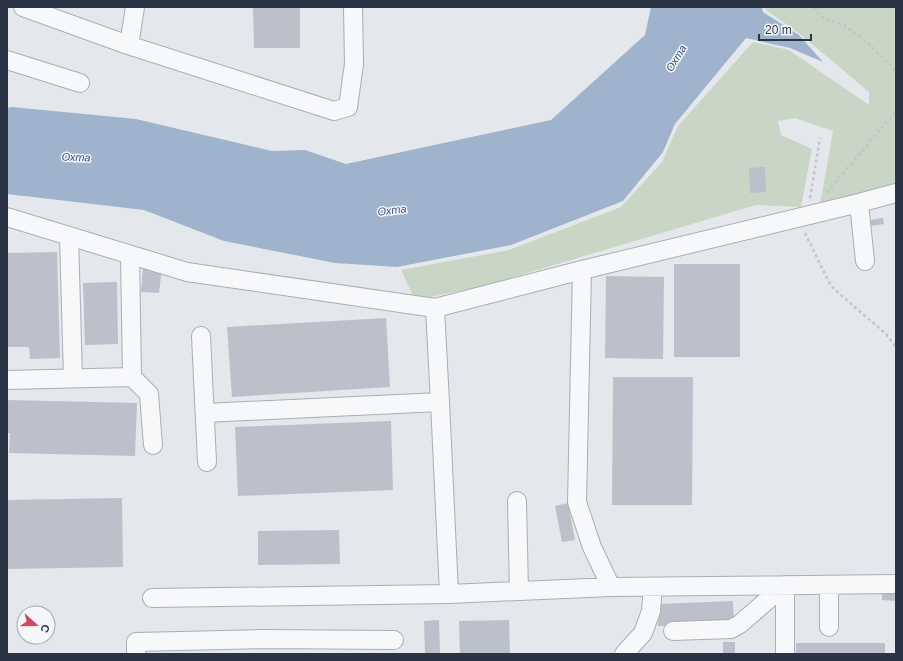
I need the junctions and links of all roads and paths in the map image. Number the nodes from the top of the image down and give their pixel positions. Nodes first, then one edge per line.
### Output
1 (23, 7) edge
2 (135, 7) edge
3 (353, 7) edge
4 (814, 7) edge
5 (128, 45) junction
6 (7, 60) edge
7 (896, 72) edge
8 (80, 83) dead end
9 (896, 111) edge
10 (820, 138) dead end
11 (827, 192) dead end
12 (896, 193) edge
13 (859, 203) junction
14 (7, 217) edge
15 (802, 217) junction
16 (69, 236) junction
17 (130, 255) junction
18 (865, 261) dead end
19 (582, 270) junction
20 (434, 308) junction
21 (201, 336) dead end
22 (896, 347) edge
23 (132, 377) junction
24 (73, 378) junction
25 (7, 380) edge
26 (440, 402) junction
27 (205, 413) junction
28 (153, 445) dead end
29 (207, 462) dead end
30 (517, 501) dead end
31 (896, 584) edge
32 (785, 585) junction
33 (829, 585) junction
34 (653, 587) junction
35 (611, 588) junction
36 (519, 591) junction
37 (449, 594) junction
38 (152, 598) dead end
39 (829, 627) dead end
40 (673, 631) dead end
41 (394, 640) dead end
42 (262, 646) edge
43 (136, 654) edge
44 (624, 654) edge
45 (785, 654) edge

1 - 5 street
2 - 5 street
3 - 5 street
4 - 7 path
6 - 8 street
9 - 11 path
10 - 15 path
12 - 13 street
13 - 15 street
13 - 18 street
14 - 16 street
15 - 19 street
15 - 22 path
16 - 17 street
16 - 24 street
17 - 20 street
17 - 23 street
19 - 20 street
19 - 35 street
20 - 26 street
21 - 27 street
23 - 24 street
23 - 28 street
24 - 25 street
26 - 27 street
26 - 37 street
27 - 29 street
30 - 36 street
31 - 33 street
32 - 33 street
32 - 34 street
32 - 40 street
32 - 45 street
33 - 39 street
34 - 35 street
34 - 44 street
35 - 36 street
36 - 37 street
37 - 38 street
41 - 42 street
42 - 43 street

